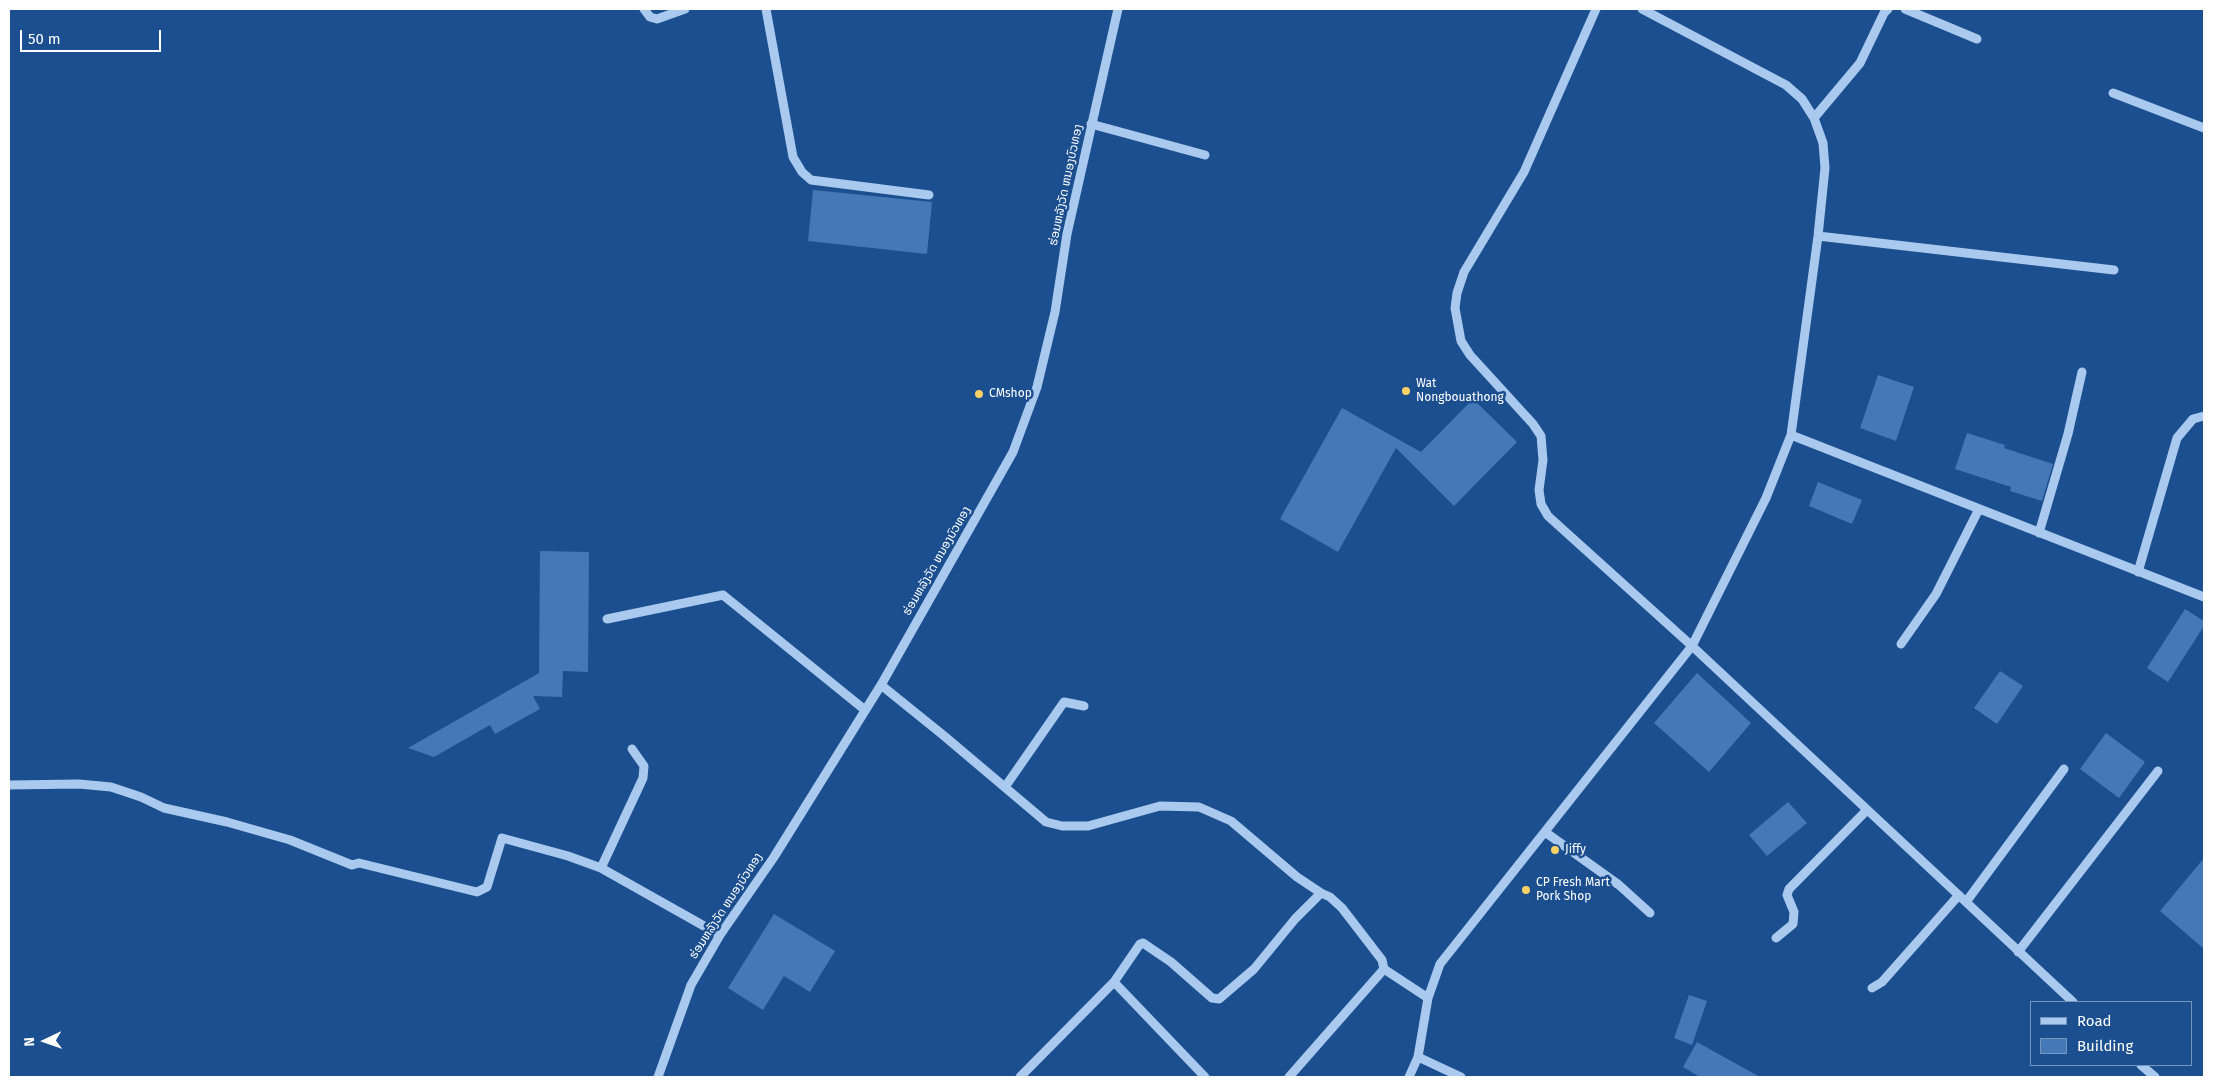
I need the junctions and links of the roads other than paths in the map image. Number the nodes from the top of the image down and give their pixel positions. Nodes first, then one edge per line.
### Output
1 (644, 9) edge
2 (685, 9) edge
3 (766, 9) edge
4 (1118, 9) edge
5 (1596, 9) edge
6 (1642, 9) edge
7 (1888, 9) edge
8 (1905, 9) edge
9 (1977, 38) dead end
10 (2113, 93) dead end
11 (1814, 118) junction
12 (1091, 124) junction
13 (2204, 128) edge
14 (1205, 155) dead end
15 (929, 196) dead end
16 (1818, 236) junction
17 (2114, 270) dead end
18 (2082, 372) dead end
19 (2204, 416) edge
20 (1791, 435) junction
21 (1978, 509) junction
22 (2039, 533) junction
23 (2138, 572) junction
24 (2204, 597) edge
25 (608, 619) dead end
26 (1901, 644) dead end
27 (1692, 646) junction
28 (881, 685) junction
29 (1084, 706) dead end
30 (865, 710) junction
31 (632, 749) dead end
32 (2064, 769) dead end
33 (2158, 771) dead end
34 (9, 785) edge
35 (1005, 787) junction
36 (1867, 810) junction
37 (1545, 832) junction
38 (601, 868) junction
39 (1321, 893) junction
40 (1962, 899) junction
41 (1650, 913) dead end
42 (720, 935) junction
43 (1776, 938) dead end
44 (2018, 952) junction
45 (1384, 969) junction
46 (1114, 982) junction
47 (1872, 988) dead end
48 (1428, 998) junction
49 (2072, 1001) edge
50 (1418, 1057) junction
51 (2142, 1066) edge
52 (658, 1077) edge
53 (1020, 1077) edge
54 (1205, 1077) edge
55 (1289, 1077) edge
56 (1409, 1077) edge
57 (1461, 1077) edge
58 (2155, 1077) edge

1 - 2 street
3 - 15 street
4 - 12 street, ຮ່ອມຫລັງວັດ ຫນອງບົວທອງ
5 - 27 street
6 - 11 street
7 - 11 street
8 - 9 street
10 - 13 street
11 - 16 street
12 - 14 street
12 - 28 street, ຮ່ອມຫລັງວັດ ຫນອງບົວທອງ
16 - 17 street
16 - 20 street
18 - 22 street
19 - 23 street
20 - 21 street
20 - 27 street
21 - 22 street
21 - 26 street
22 - 23 street
23 - 24 street
25 - 30 street
27 - 36 street
27 - 37 street
28 - 30 street, ຮ່ອມຫລັງວັດ ຫນອງບົວທອງ
28 - 35 street
29 - 35 street
30 - 42 street, ຮ່ອມຫລັງວັດ ຫນອງບົວທອງ
31 - 38 street
32 - 40 street
33 - 44 street
34 - 38 street
35 - 39 street
36 - 40 street
36 - 43 street
37 - 41 street
37 - 48 street
38 - 42 street
39 - 45 street
39 - 46 street
40 - 44 street
40 - 47 street
42 - 52 street, ຮ່ອມຫລັງວັດ ຫນອງບົວທອງ
44 - 49 street
45 - 48 street
45 - 55 street
46 - 53 street
46 - 54 street
48 - 50 street
50 - 56 street
50 - 57 street
51 - 58 street

